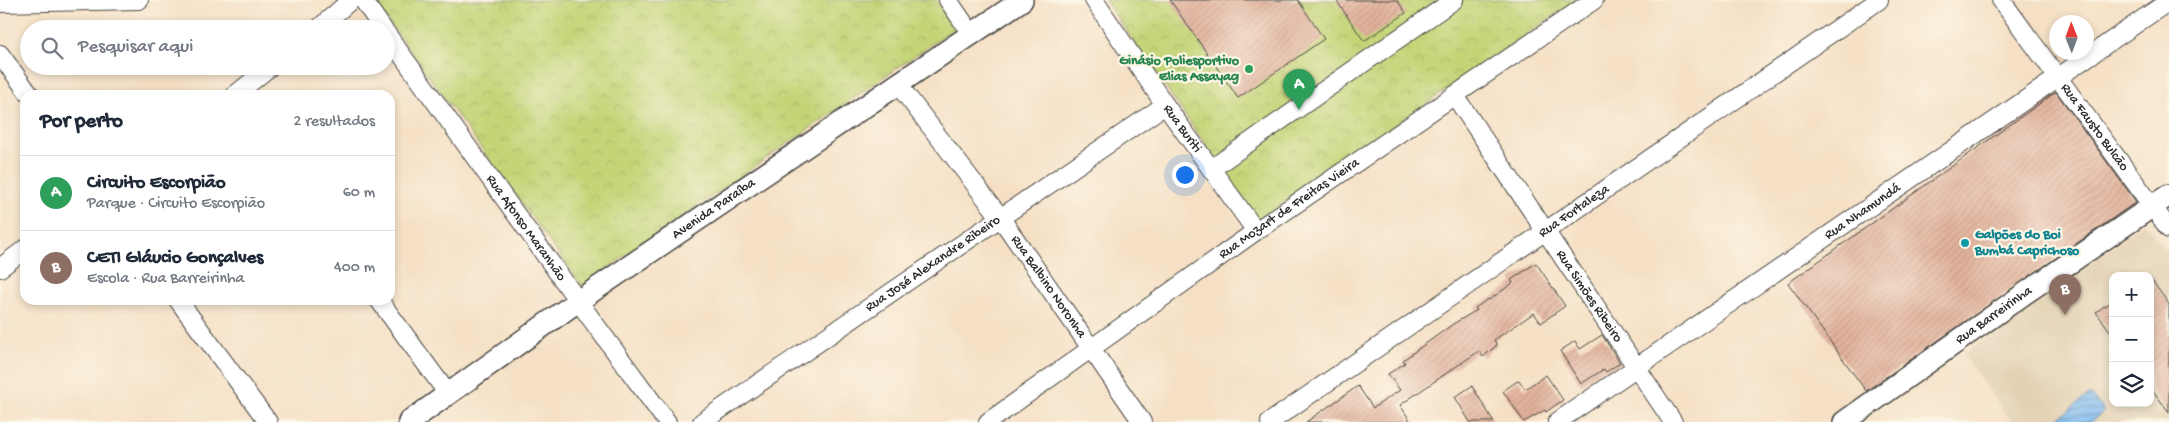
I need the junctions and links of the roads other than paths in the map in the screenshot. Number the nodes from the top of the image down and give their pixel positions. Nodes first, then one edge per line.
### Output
1 (139, 0) edge
2 (351, 0) edge
3 (363, 0) edge
4 (948, 0) edge
5 (1022, 0) edge
6 (1094, 0) edge
7 (1454, 0) edge
8 (1594, 0) edge
9 (1879, 0) edge
10 (2001, 0) edge
11 (74, 1) edge
12 (2169, 1) edge
13 (0, 3) edge
14 (328, 20) edge
15 (377, 20) edge
16 (972, 35) junction
17 (395, 46) edge
18 (0, 54) edge
19 (260, 75) edge
20 (2058, 78) junction
21 (897, 83) junction
22 (26, 90) edge
23 (241, 90) edge
24 (1454, 96) junction
25 (1165, 105) junction
26 (1211, 169) junction
27 (2161, 201) edge
28 (1000, 217) junction
29 (2169, 229) edge
30 (1256, 231) junction
31 (1546, 232) junction
32 (20, 253) edge
33 (0, 268) edge
34 (578, 301) junction
35 (182, 305) edge
36 (383, 305) edge
37 (1091, 348) junction
38 (1636, 367) junction
39 (448, 394) junction
40 (268, 422) edge
41 (409, 422) edge
42 (667, 422) edge
43 (702, 422) edge
44 (988, 422) edge
45 (1142, 422) edge
46 (1270, 422) edge
47 (1557, 422) edge
48 (1673, 422) edge
49 (1844, 422) edge

1 - 11 street
2 - 14 street
3 - 15 street
4 - 16 street
5 - 16 street, Avenida Paraíba
6 - 25 street, Rua Buriti
7 - 26 street
8 - 24 street, Rua Mozart de Freitas Vieira
9 - 31 street, Rua Fortaleza
10 - 20 street, Rua Fausto Bulcão
11 - 13 street
12 - 20 street, Rua Nhamundá
16 - 21 street, Avenida Paraíba
17 - 34 street, Rua Afonso Maranhão
18 - 22 street
19 - 23 street
20 - 27 street, Rua Fausto Bulcão
20 - 38 street, Rua Nhamundá
21 - 28 street, Rua Balbino Noronha
21 - 34 street, Avenida Paraíba
24 - 30 street, Rua Mozart de Freitas Vieira
24 - 31 street, Rua Simões Ribeiro
25 - 26 street, Rua Buriti
25 - 28 street, Rua José Alexandre Ribeiro
26 - 30 street, Rua Buriti
27 - 29 street, Rua Fausto Bulcão
27 - 49 street, Rua Barreirinha
28 - 37 street, Rua Balbino Noronha
28 - 43 street, Rua José Alexandre Ribeiro
30 - 37 street, Rua Mozart de Freitas Vieira
31 - 38 street, Rua Simões Ribeiro
31 - 46 street, Rua Fortaleza
32 - 33 street
34 - 39 street, Avenida Paraíba
34 - 42 street, Rua Afonso Maranhão
35 - 40 street
36 - 39 street
37 - 44 street, Rua Mozart de Freitas Vieira
37 - 45 street, Rua Balbino Noronha
38 - 47 street, Rua Nhamundá
38 - 48 street, Rua Simões Ribeiro
39 - 41 street, Avenida Paraíba

